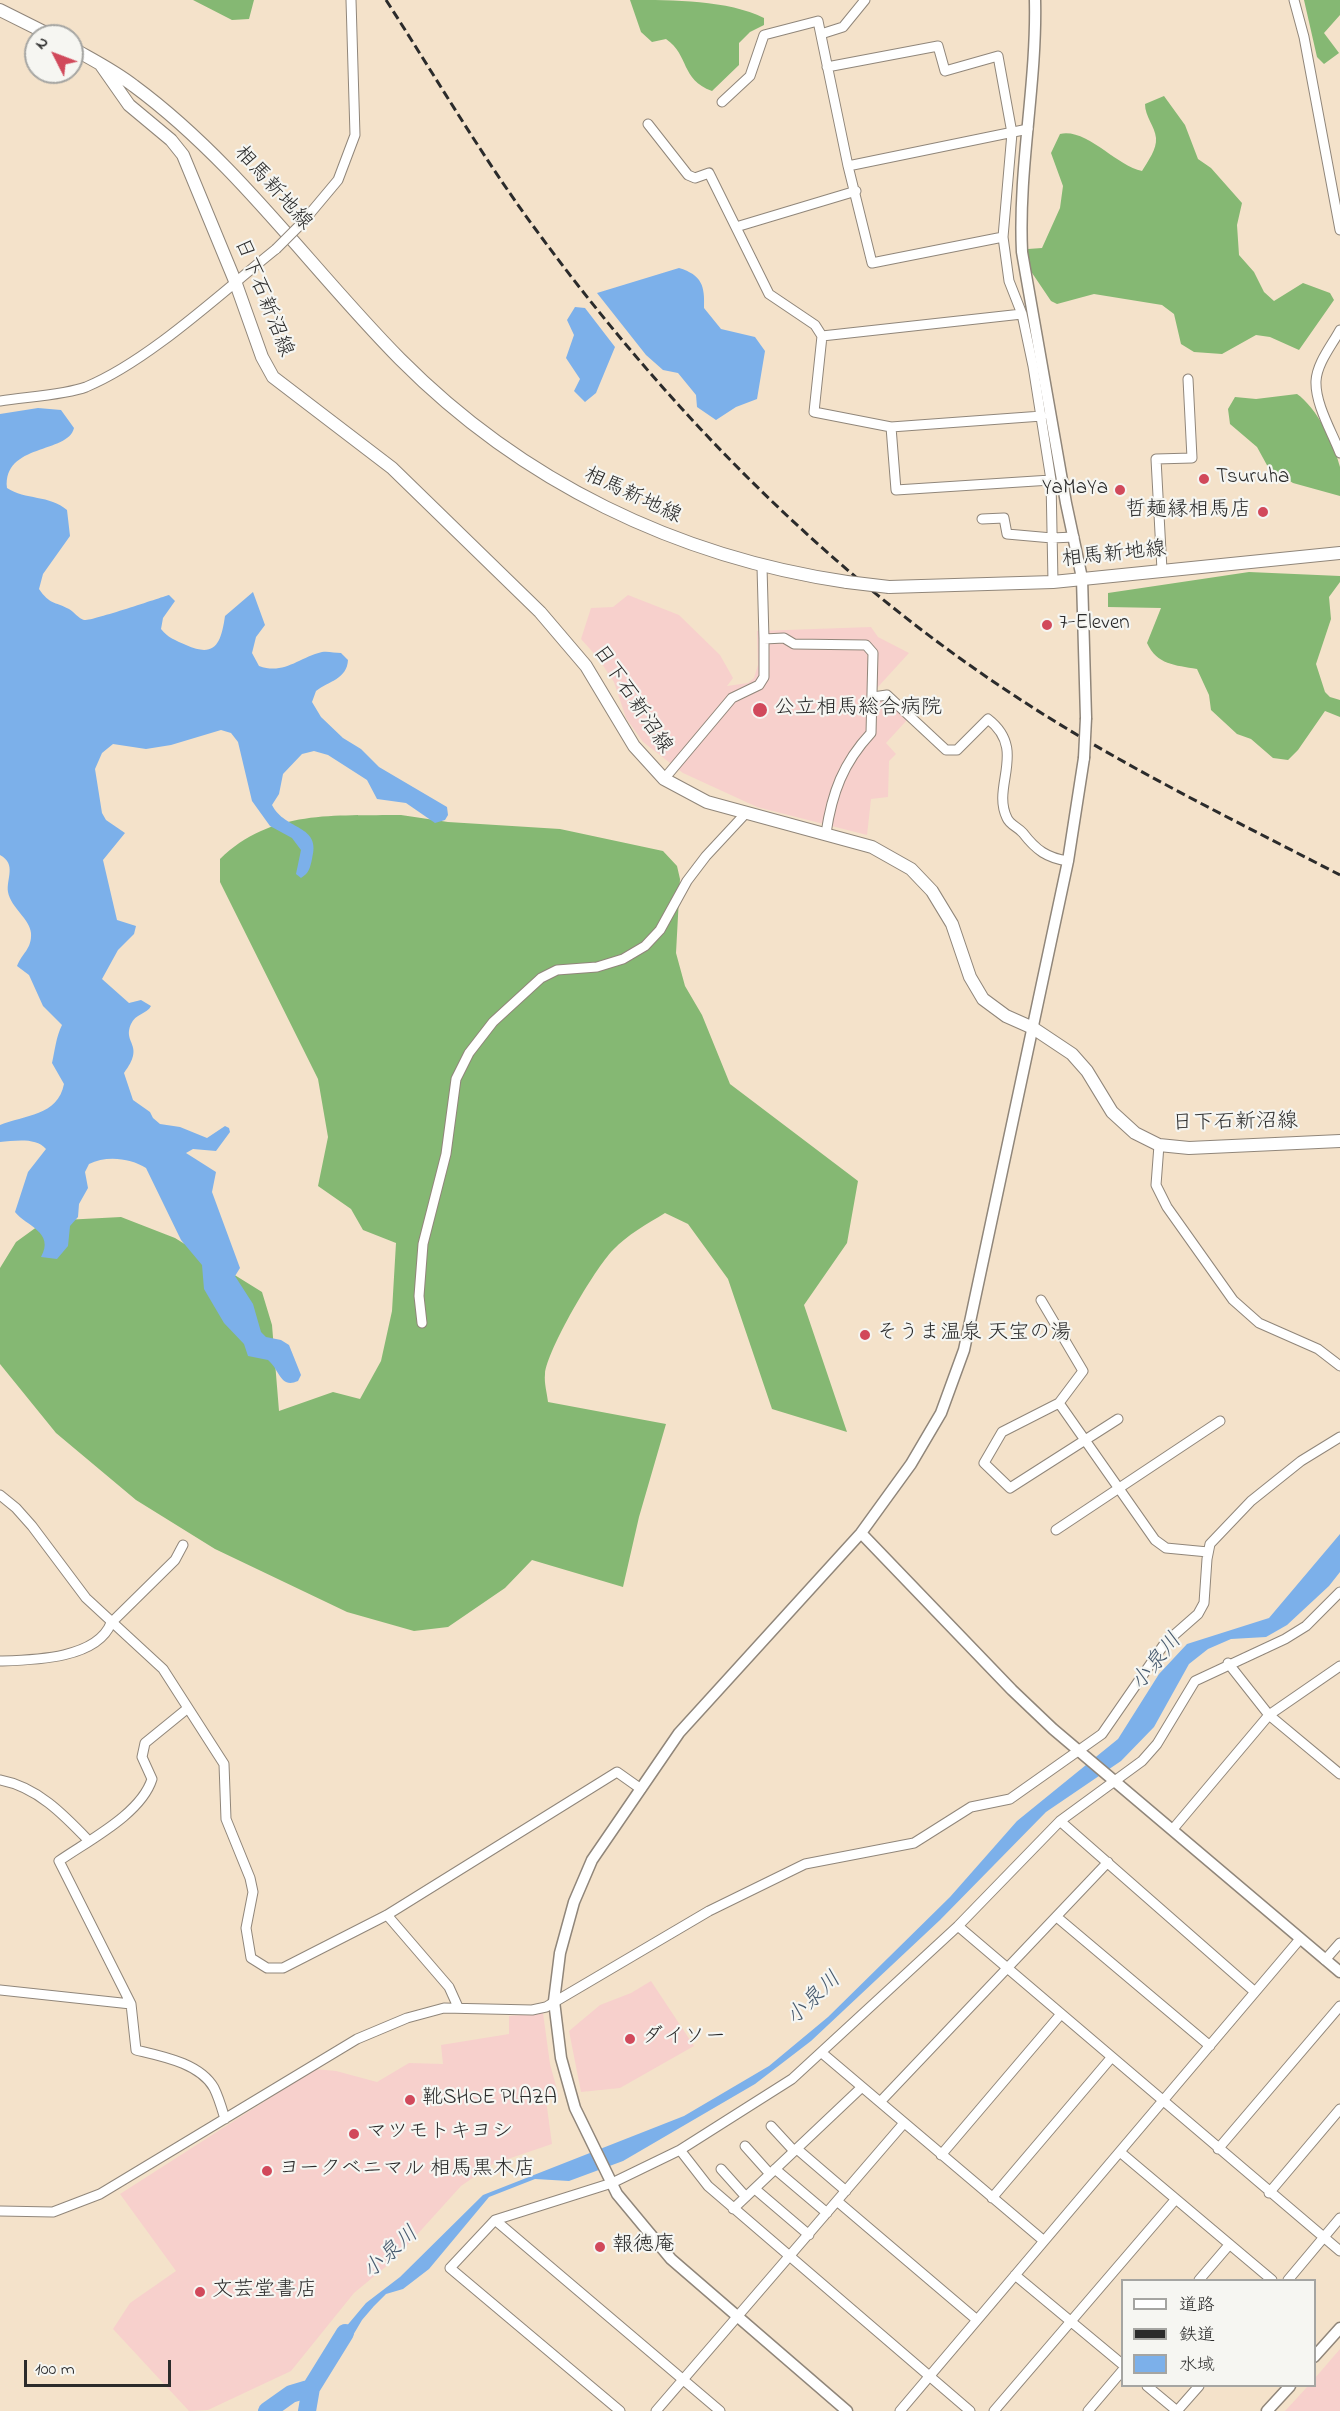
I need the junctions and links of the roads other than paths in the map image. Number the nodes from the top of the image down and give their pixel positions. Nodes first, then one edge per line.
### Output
1 (351, 0) edge
2 (866, 0) edge
3 (1035, 0) edge
4 (1294, 0) edge
5 (0, 10) edge
6 (28, 24) edge
7 (820, 34) junction
8 (84, 55) edge
9 (101, 65) junction
10 (827, 67) junction
11 (722, 102) dead end
12 (648, 124) dead end
13 (1028, 129) junction
14 (1012, 134) junction
15 (848, 166) junction
16 (856, 191) junction
17 (736, 227) junction
18 (1340, 230) edge
19 (1003, 237) junction
20 (235, 281) junction
21 (1022, 314) junction
22 (1340, 330) edge
23 (822, 336) junction
24 (1188, 379) dead end
25 (0, 401) edge
26 (1042, 416) junction
27 (891, 427) junction
28 (1340, 453) edge
29 (1052, 480) junction
30 (982, 519) dead end
31 (1074, 537) junction
32 (1052, 538) junction
33 (1340, 553) edge
34 (762, 567) junction
35 (1162, 570) junction
36 (1082, 578) junction
37 (1053, 582) junction
38 (764, 639) junction
39 (873, 697) junction
40 (664, 778) junction
41 (746, 813) junction
42 (826, 833) junction
43 (1068, 861) junction
44 (1033, 1028) junction
45 (1340, 1141) edge
46 (1159, 1145) junction
47 (1041, 1300) dead end
48 (422, 1323) dead end
49 (1340, 1366) edge
50 (1059, 1403) junction
51 (1118, 1419) dead end
52 (1220, 1421) dead end
53 (1340, 1437) edge
54 (1084, 1440) junction
55 (1118, 1490) junction
56 (0, 1495) edge
57 (1056, 1530) dead end
58 (861, 1533) junction
59 (183, 1545) dead end
60 (1208, 1552) junction
61 (1340, 1592) edge
62 (111, 1623) junction
63 (0, 1661) edge
64 (1228, 1663) junction
65 (1340, 1665) edge
66 (188, 1708) junction
67 (1269, 1715) junction
68 (1079, 1751) junction
69 (1340, 1774) edge
70 (0, 1780) edge
71 (1116, 1781) junction
72 (641, 1789) junction
73 (1060, 1821) junction
74 (1173, 1829) junction
75 (88, 1840) junction
76 (1108, 1862) junction
77 (387, 1915) junction
78 (1058, 1918) junction
79 (958, 1926) junction
80 (1300, 1939) junction
81 (1340, 1943) edge
82 (1326, 1960) junction
83 (1008, 1969) junction
84 (1340, 1972) edge
85 (0, 1990) edge
86 (1255, 1992) junction
87 (554, 2001) junction
88 (131, 2004) junction
89 (1340, 2006) edge
90 (458, 2007) junction
91 (1061, 2014) junction
92 (1210, 2046) junction
93 (822, 2053) junction
94 (1111, 2058) junction
95 (862, 2087) junction
96 (1163, 2101) junction
97 (880, 2102) junction
98 (1340, 2109) edge
99 (225, 2119) junction
100 (904, 2123) junction
101 (771, 2126) dead end
102 (745, 2146) dead end
103 (1218, 2149) junction
104 (680, 2150) junction
105 (796, 2150) junction
106 (1120, 2152) junction
107 (941, 2155) junction
108 (721, 2169) dead end
109 (773, 2171) junction
110 (609, 2178) junction
111 (755, 2188) junction
112 (846, 2191) junction
113 (1269, 2193) junction
114 (746, 2198) junction
115 (992, 2198) junction
116 (1175, 2200) junction
117 (837, 2201) junction
118 (733, 2209) junction
119 (0, 2211) edge
120 (827, 2213) junction
121 (1340, 2218) edge
122 (495, 2220) junction
123 (809, 2235) junction
124 (1323, 2237) junction
125 (1044, 2241) junction
126 (1228, 2245) junction
127 (1340, 2251) edge
128 (789, 2258) junction
129 (1015, 2275) junction
130 (1200, 2279) edge
131 (1271, 2279) edge
132 (1289, 2279) edge
133 (737, 2317) junction
134 (977, 2320) junction
135 (1070, 2321) junction
136 (1340, 2328) edge
137 (1316, 2355) edge
138 (1121, 2363) edge
139 (1121, 2372) edge
140 (929, 2377) junction
141 (682, 2379) junction
142 (1149, 2387) edge
143 (1197, 2387) edge
144 (1288, 2387) edge
145 (620, 2411) edge
146 (656, 2411) edge
147 (720, 2411) edge
148 (847, 2411) edge
149 (900, 2411) edge
150 (970, 2411) edge
151 (994, 2411) edge
152 (1088, 2411) edge
153 (1177, 2411) edge
154 (1267, 2411) edge

1 - 20 street, bridge
2 - 7 street
3 - 13 street
4 - 18 street
5 - 6 main road
7 - 10 street
7 - 11 street
8 - 9 main road, 相馬新地線
9 - 20 main road, 日下石新沼線
9 - 34 main road, 相馬新地線
10 - 14 street
10 - 15 street
12 - 17 street
13 - 14 street
13 - 31 street
14 - 15 street
14 - 19 street
15 - 16 street
16 - 17 street
16 - 19 street
17 - 23 street
19 - 21 street
20 - 25 street
20 - 40 main road, 日下石新沼線
21 - 23 street
21 - 26 street
22 - 28 street
23 - 27 street
24 - 35 street
26 - 27 street
26 - 29 street
27 - 29 street
29 - 32 street
30 - 32 street
31 - 32 street
31 - 36 street
32 - 37 street
33 - 35 main road, 相馬新地線
34 - 37 main road, 相馬新地線, bridge
34 - 38 street
35 - 36 main road, 相馬新地線
36 - 37 main road, 相馬新地線
36 - 43 street, bridge
38 - 39 street
38 - 40 street
39 - 42 street
39 - 43 street
40 - 41 main road, 日下石新沼線
41 - 42 main road, 日下石新沼線
41 - 48 street
42 - 44 main road, 日下石新沼線
43 - 44 street
44 - 46 main road, 日下石新沼線
44 - 58 street
45 - 46 main road, 日下石新沼線
46 - 49 street
47 - 50 street
50 - 54 street
50 - 54 street
51 - 54 street
52 - 55 street
53 - 60 street
54 - 55 street
55 - 57 street
55 - 60 street
56 - 62 street
58 - 68 street
58 - 72 street
59 - 62 street
60 - 68 street
61 - 64 street
62 - 63 street
62 - 66 street
64 - 67 street
64 - 71 street
65 - 67 street
66 - 75 street
66 - 77 street
67 - 69 street
67 - 74 street
68 - 71 street
68 - 87 street
70 - 75 street
71 - 73 street
71 - 74 street
72 - 77 street
72 - 87 street
73 - 76 street
73 - 79 street
74 - 80 street
75 - 88 street
76 - 78 street
76 - 86 street
77 - 90 street
78 - 83 street
78 - 92 street
79 - 83 street
79 - 93 street
80 - 82 street
80 - 86 street
81 - 82 street
82 - 84 street
83 - 91 street
83 - 97 street
85 - 88 street
86 - 92 street
87 - 90 street
87 - 110 street
88 - 99 street
89 - 103 street
90 - 99 street
91 - 94 street
91 - 107 street
92 - 96 street
93 - 95 street
93 - 104 street
94 - 96 street
94 - 115 street
95 - 97 street
95 - 105 street
96 - 103 street
96 - 106 street
97 - 100 street
98 - 113 street
99 - 119 street
100 - 107 street
100 - 112 street
101 - 105 street
102 - 109 street
103 - 113 street
104 - 110 street
104 - 118 street
105 - 109 street
105 - 112 street
106 - 116 street
106 - 125 street
107 - 115 street
108 - 114 street
109 - 111 street
109 - 120 street
110 - 122 street
110 - 133 street
111 - 114 street
111 - 123 street
112 - 117 street
113 - 124 street
114 - 118 street
115 - 125 street
116 - 126 street
116 - 135 street
117 - 120 street
117 - 134 street
118 - 128 street
120 - 123 street
121 - 124 street
122 - 141 street
122 - 145 street
123 - 128 street
124 - 127 street
124 - 132 street
125 - 129 street
126 - 130 street
126 - 131 street
128 - 133 street
128 - 140 street
129 - 134 street
129 - 135 street
133 - 141 street
133 - 148 street
134 - 140 street
135 - 138 street
135 - 151 street
136 - 137 street
139 - 152 street
140 - 149 street
140 - 150 street
141 - 146 street
141 - 147 street
142 - 153 street
143 - 153 street
144 - 154 street

